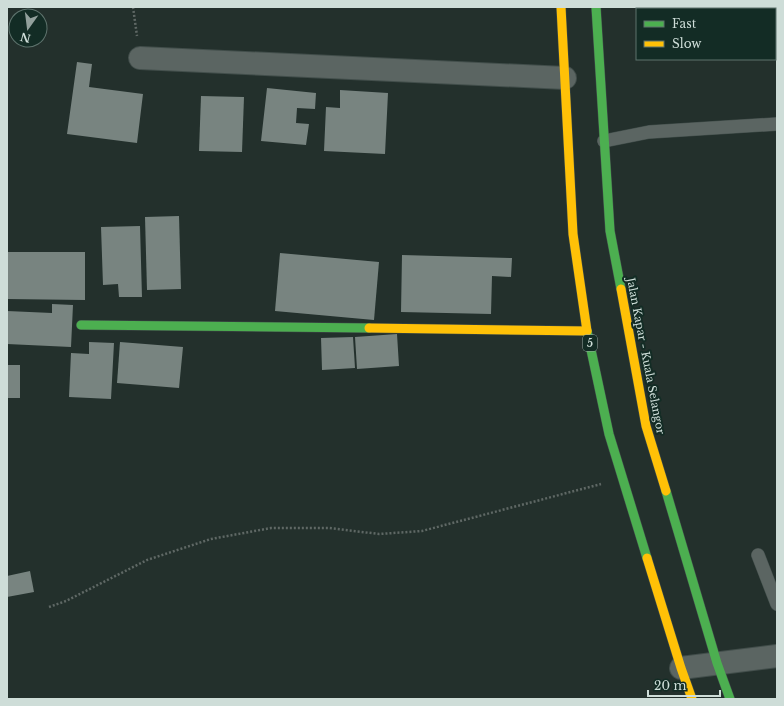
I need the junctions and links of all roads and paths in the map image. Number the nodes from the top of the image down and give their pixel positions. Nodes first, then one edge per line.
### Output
1 (133, 7) edge
2 (560, 7) edge
3 (596, 7) edge
4 (140, 58) joint
5 (564, 78) junction
6 (777, 124) edge
7 (604, 141) junction
8 (81, 325) dead end
9 (587, 331) junction
10 (623, 479) junction
11 (758, 555) dead end
12 (777, 604) edge
13 (49, 607) dead end
14 (777, 656) edge
15 (717, 663) junction
16 (681, 668) junction
17 (692, 699) edge
18 (730, 699) edge

1 - 4 path
2 - 5 main road, 5
3 - 7 main road, Jalan Kapar - Kuala Selangor
4 - 5 street
5 - 9 main road, 5
6 - 7 lane
7 - 15 main road, Jalan Kapar - Kuala Selangor
8 - 9 main road
9 - 10 main road, 5
10 - 13 path
10 - 16 main road, 5
11 - 12 lane
14 - 15 street
15 - 16 street
15 - 18 main road, Jalan Kapar - Kuala Selangor
16 - 17 main road, 5

